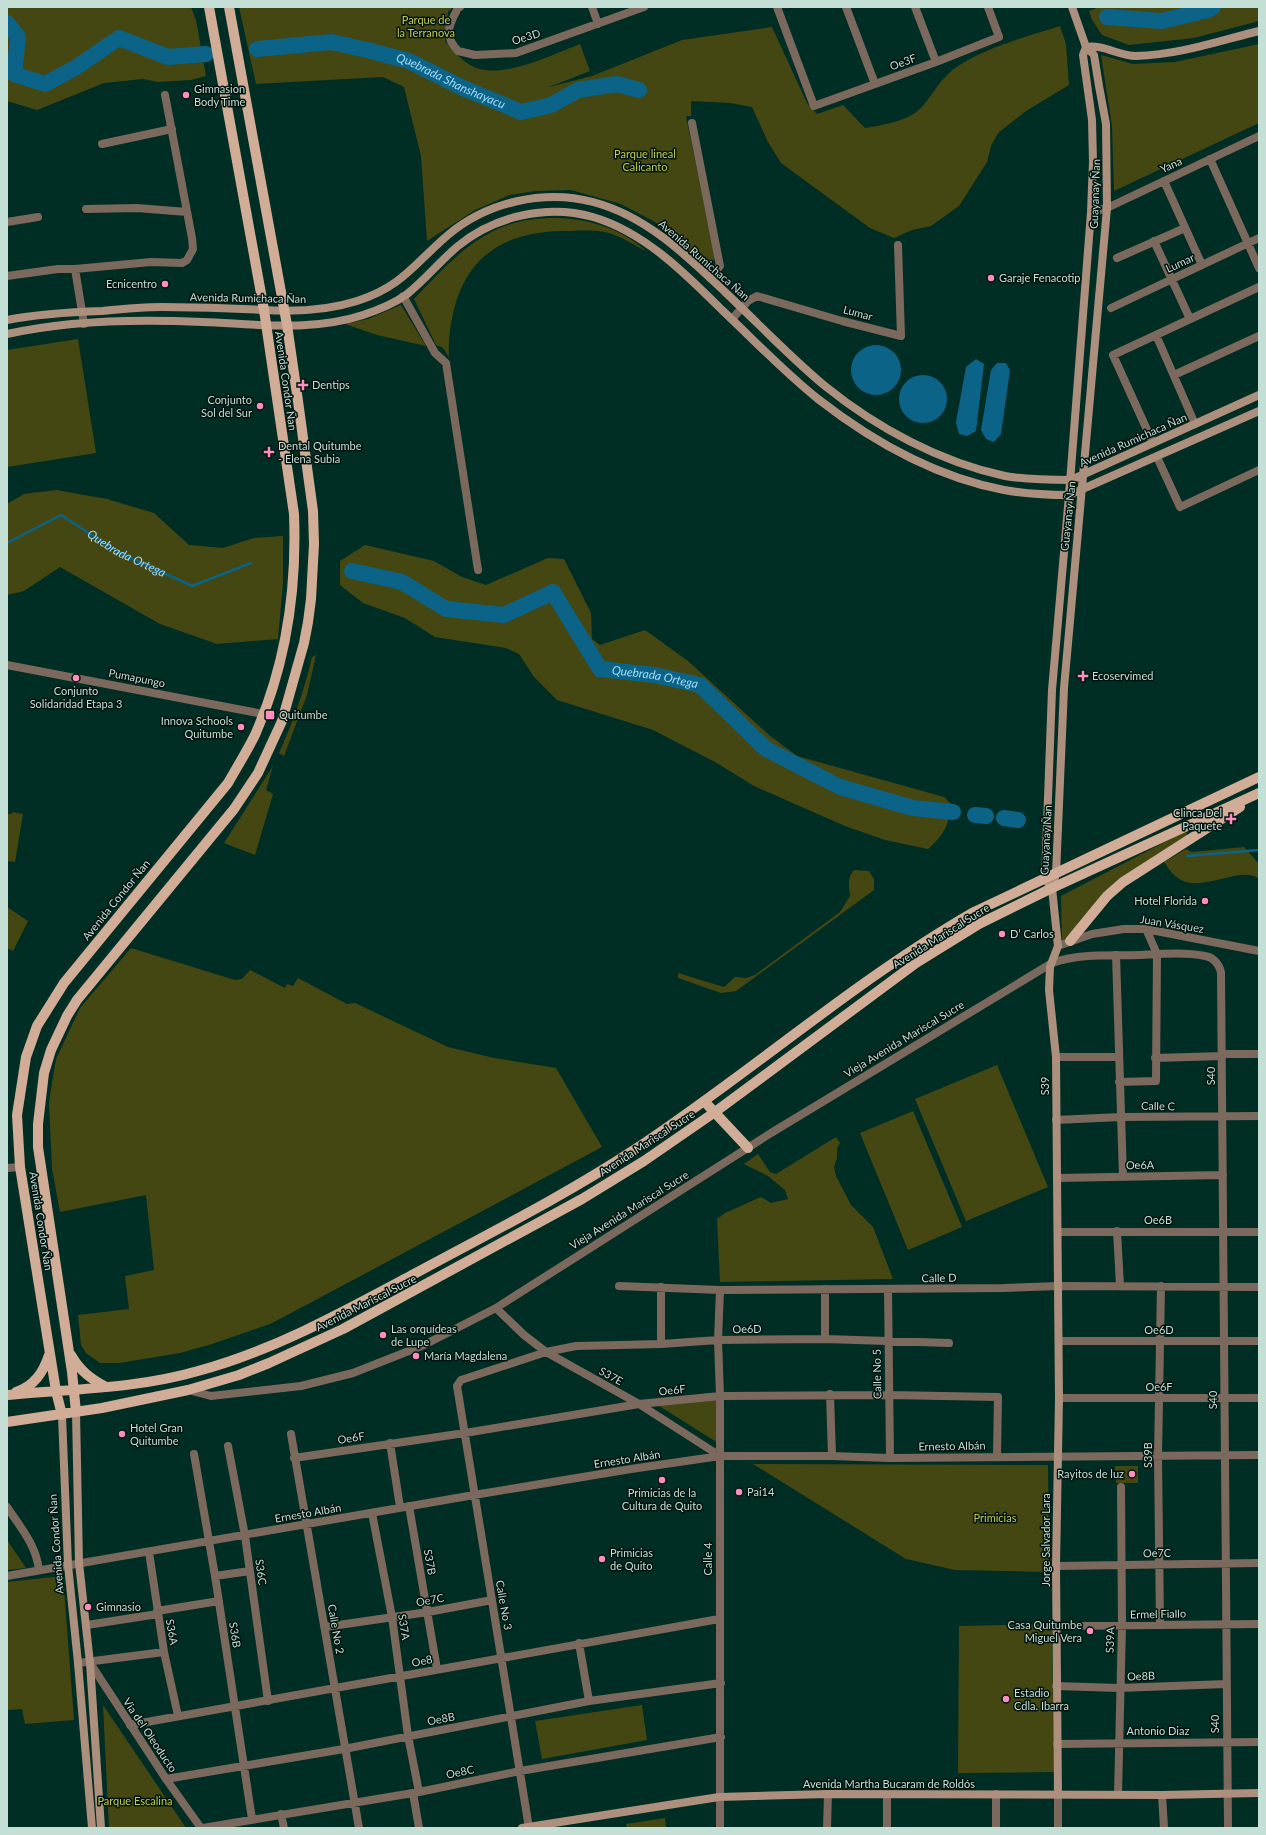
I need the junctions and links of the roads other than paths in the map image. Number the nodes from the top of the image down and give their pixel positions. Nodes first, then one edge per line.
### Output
1 (229, 7) edge
2 (460, 7) edge
3 (592, 7) edge
4 (644, 7) edge
5 (777, 7) edge
6 (846, 7) edge
7 (915, 7) edge
8 (988, 7) edge
9 (1072, 7) edge
10 (208, 8) edge
11 (598, 24) junction
12 (1259, 32) edge
13 (1086, 47) junction
14 (936, 62) junction
15 (875, 84) junction
16 (165, 95) dead end
17 (692, 123) dead end
18 (172, 129) junction
19 (1259, 136) edge
20 (102, 144) dead end
21 (1210, 159) junction
22 (1164, 180) junction
23 (510, 203) junction
24 (1107, 208) junction
25 (86, 209) dead end
26 (187, 212) junction
27 (1091, 212) junction
28 (38, 217) dead end
29 (515, 217) junction
30 (7, 222) edge
31 (1185, 228) junction
32 (1259, 238) edge
33 (1154, 241) junction
34 (1248, 244) junction
35 (898, 245) dead end
36 (1117, 258) dead end
37 (1202, 265) junction
38 (1259, 268) edge
39 (75, 269) junction
40 (7, 276) edge
41 (710, 278) junction
42 (1172, 279) junction
43 (1259, 286) edge
44 (403, 296) junction
45 (742, 308) junction
46 (1110, 308) dead end
47 (264, 310) junction
48 (82, 312) junction
49 (285, 312) junction
50 (732, 319) junction
51 (1084, 319) junction
52 (1190, 319) junction
53 (7, 320) edge
54 (1097, 320) junction
55 (84, 324) junction
56 (265, 324) junction
57 (287, 325) junction
58 (7, 334) edge
59 (1156, 335) junction
60 (1259, 336) edge
61 (1174, 375) junction
62 (1259, 395) edge
63 (1259, 411) edge
64 (1196, 424) junction
65 (1153, 444) junction
66 (1157, 457) junction
67 (1259, 470) edge
68 (1083, 475) junction
69 (1071, 480) junction
70 (1080, 491) junction
71 (1069, 495) junction
72 (478, 570) dead end
73 (7, 665) edge
74 (263, 714) junction
75 (1259, 777) edge
76 (1259, 794) edge
77 (1056, 874) junction
78 (1045, 879) junction
79 (1052, 888) junction
80 (1146, 929) junction
81 (1070, 941) junction
82 (1058, 946) junction
83 (1259, 951) edge
84 (1157, 954) junction
85 (1116, 956) junction
86 (1052, 962) junction
87 (792, 1036) junction
88 (801, 1049) junction
89 (1259, 1054) edge
90 (1222, 1055) junction
91 (1056, 1057) junction
92 (1118, 1057) junction
93 (1155, 1058) junction
94 (1119, 1082) junction
95 (704, 1101) junction
96 (715, 1112) junction
97 (1259, 1116) edge
98 (1120, 1117) junction
99 (1222, 1118) junction
100 (1056, 1120) junction
101 (748, 1148) junction
102 (20, 1167) junction
103 (7, 1168) edge
104 (1222, 1175) junction
105 (1123, 1177) junction
106 (1058, 1178) junction
107 (1117, 1231) junction
108 (1223, 1231) junction
109 (1058, 1232) junction
110 (1259, 1232) edge
111 (620, 1286) dead end
112 (1058, 1286) junction
113 (1120, 1286) junction
114 (1161, 1286) junction
115 (661, 1287) junction
116 (1223, 1287) junction
117 (1259, 1287) edge
118 (825, 1289) junction
119 (888, 1289) junction
120 (720, 1290) junction
121 (496, 1308) junction
122 (825, 1339) junction
123 (718, 1340) junction
124 (888, 1340) junction
125 (1059, 1341) junction
126 (1160, 1341) junction
127 (1224, 1341) junction
128 (1259, 1341) edge
129 (949, 1343) dead end
130 (660, 1344) junction
131 (69, 1351) junction
132 (546, 1352) junction
133 (50, 1354) junction
134 (457, 1386) joint
135 (106, 1387) junction
136 (74, 1388) junction
137 (188, 1390) junction
138 (56, 1391) junction
139 (830, 1394) junction
140 (8, 1395) edge
141 (888, 1395) junction
142 (720, 1396) junction
143 (1059, 1398) junction
144 (1159, 1398) junction
145 (1224, 1398) junction
146 (1259, 1398) edge
147 (639, 1404) junction
148 (76, 1412) junction
149 (62, 1415) junction
150 (7, 1422) edge
151 (465, 1433) junction
152 (290, 1434) dead end
153 (390, 1443) junction
154 (228, 1446) dead end
155 (194, 1454) dead end
156 (1259, 1455) edge
157 (720, 1456) junction
158 (832, 1456) junction
159 (997, 1456) junction
160 (1158, 1456) junction
161 (1224, 1456) junction
162 (1057, 1457) junction
163 (294, 1458) junction
164 (890, 1458) junction
165 (1121, 1487) dead end
166 (474, 1495) junction
167 (409, 1506) junction
168 (7, 1508) edge
169 (400, 1508) junction
170 (372, 1513) junction
171 (306, 1524) junction
172 (245, 1536) junction
173 (209, 1541) junction
174 (149, 1552) junction
175 (79, 1563) junction
176 (1224, 1563) junction
177 (1259, 1563) edge
178 (1158, 1564) junction
179 (68, 1565) junction
180 (1121, 1565) junction
181 (1056, 1566) junction
182 (39, 1570) junction
183 (250, 1571) junction
184 (7, 1576) edge
185 (215, 1576) junction
186 (492, 1600) junction
187 (219, 1602) junction
188 (428, 1612) junction
189 (157, 1613) junction
190 (392, 1616) junction
191 (719, 1619) junction
192 (1225, 1624) junction
193 (1259, 1624) edge
194 (87, 1625) junction
195 (1122, 1625) junction
196 (1160, 1625) junction
197 (1057, 1626) junction
198 (325, 1627) junction
199 (579, 1643) junction
200 (164, 1652) junction
201 (501, 1659) junction
202 (78, 1663) junction
203 (90, 1663) junction
204 (437, 1669) junction
205 (401, 1677) junction
206 (721, 1683) junction
207 (1226, 1684) junction
208 (1056, 1686) junction
209 (335, 1688) junction
210 (1119, 1688) junction
211 (268, 1701) junction
212 (589, 1702) junction
213 (235, 1706) junction
214 (178, 1716) junction
215 (511, 1717) junction
216 (130, 1725) junction
217 (408, 1736) junction
218 (721, 1736) junction
219 (1119, 1742) junction
220 (1226, 1742) junction
221 (1259, 1742) edge
222 (1056, 1744) junction
223 (344, 1749) junction
224 (242, 1766) junction
225 (520, 1771) junction
226 (166, 1779) junction
227 (416, 1792) junction
228 (1259, 1793) edge
229 (828, 1794) junction
230 (996, 1794) junction
231 (1118, 1794) junction
232 (1227, 1794) junction
233 (887, 1795) junction
234 (1058, 1795) junction
235 (1162, 1795) junction
236 (719, 1797) junction
237 (354, 1801) junction
238 (281, 1814) junction
239 (252, 1819) junction
240 (92, 1828) edge
241 (101, 1828) edge
242 (202, 1828) edge
243 (284, 1828) edge
244 (359, 1828) edge
245 (419, 1828) edge
246 (526, 1828) edge
247 (720, 1828) edge
248 (827, 1828) edge
249 (887, 1828) edge
250 (996, 1828) edge
251 (1058, 1828) edge
252 (1164, 1828) edge
253 (1228, 1828) edge

1 - 49 main road, Avenida Condor Ñan
2 - 11 street, Oe3D
3 - 11 street
4 - 11 street, Oe3D
5 - 15 street, Oe3F
6 - 15 street
7 - 14 street
8 - 14 street, Oe3F
9 - 13 main road, Guayanay Ñan
10 - 47 main road, Avenida Condor Ñan
12 - 13 main road
13 - 24 main road, Guayanay Ñan
13 - 27 main road, Guayanay Ñan
14 - 15 street, Oe3F
16 - 18 street
17 - 41 street
18 - 20 street
18 - 26 street
19 - 21 street, Yana
21 - 22 street, Yana
21 - 34 street
22 - 24 street, Yana
22 - 31 street
23 - 29 main road
23 - 41 main road, Avenida Rumichaca Ñan
23 - 49 main road, Avenida Rumichaca Ñan
24 - 27 street, Yana
24 - 54 main road, Guayanay Ñan
25 - 26 street
26 - 39 street
27 - 51 main road, Guayanay Ñan
28 - 30 street
29 - 44 main road
29 - 50 main road
31 - 33 street
31 - 37 street
32 - 34 street, Lumar
33 - 36 street
33 - 42 street
34 - 37 street, Lumar
34 - 38 street
35 - 45 street, Lumar
37 - 42 street, Lumar
39 - 40 street
39 - 48 street
41 - 45 main road, Avenida Rumichaca Ñan
42 - 46 street, Lumar
42 - 52 street
43 - 52 street
44 - 57 main road
44 - 72 street
45 - 50 street, Lumar
45 - 69 main road, Avenida Rumichaca Ñan
47 - 48 main road, Avenida Rumichaca Ñan
47 - 49 main road, Avenida Rumichaca Ñan
47 - 56 main road, Avenida Condor Ñan
48 - 53 main road, Avenida Rumichaca Ñan
48 - 55 street
49 - 57 main road, Avenida Condor Ñan
50 - 71 main road
51 - 54 main road
51 - 69 main road, Guayanay Ñan
52 - 59 street
54 - 68 main road, Guayanay Ñan
55 - 56 main road
55 - 58 main road
56 - 57 main road
56 - 74 main road, Avenida Condor Ñan
57 - 131 main road, Avenida Condor Ñan
59 - 61 street
59 - 65 street
60 - 61 street
61 - 64 street
62 - 64 main road, Avenida Rumichaca Ñan
63 - 66 main road
64 - 65 main road, Avenida Rumichaca Ñan
65 - 68 main road, Avenida Rumichaca Ñan
66 - 67 street
66 - 70 main road
68 - 69 main road, Avenida Rumichaca Ñan
68 - 70 main road, Guayanay Ñan
69 - 71 main road, Guayanay Ñan
70 - 71 main road
70 - 77 main road, Guayanay Ñan
71 - 78 main road, Guayanay Ñan
73 - 74 street, Pumapungo
74 - 102 main road, Avenida Condor Ñan
75 - 77 main road, Avenida Mariscal Sucre
76 - 79 main road, Avenida Mariscal Sucre
76 - 81 main road
77 - 78 main road, Avenida Mariscal Sucre
77 - 79 main road, Guayanay Ñan
78 - 79 main road, Guayanay Ñan
78 - 87 main road, Avenida Mariscal Sucre
79 - 82 main road, S39
79 - 88 main road, Avenida Mariscal Sucre
80 - 81 street, Juan Vásquez
80 - 83 street, Juan Vásquez
80 - 84 street
81 - 82 street, Juan Vásquez
82 - 86 main road, S39
84 - 85 street
84 - 90 street, S40
84 - 93 street
85 - 86 street
85 - 92 street
86 - 91 main road, S39
86 - 101 street, Vieja Avenida Mariscal Sucre
87 - 88 main road
87 - 95 main road, Avenida Mariscal Sucre
88 - 96 main road, Avenida Mariscal Sucre
89 - 90 street
90 - 93 street
90 - 99 street, S40
91 - 92 street
91 - 100 main road, S39
92 - 94 street
93 - 94 street
94 - 98 street
95 - 96 main road
95 - 135 main road, Avenida Mariscal Sucre
96 - 101 main road
96 - 137 main road, Avenida Mariscal Sucre
97 - 99 street, Calle C
98 - 99 street, Calle C
98 - 100 street, Calle C
98 - 105 street
99 - 104 street, S40
100 - 106 main road, S39
101 - 121 street, Vieja Avenida Mariscal Sucre
102 - 103 street
102 - 133 main road, Avenida Condor Ñan
104 - 105 street, Oe6A
104 - 108 street, S40
105 - 106 street, Oe6A
106 - 109 main road, S39
107 - 108 street, Oe6B
107 - 109 street, Oe6B
107 - 113 street
108 - 110 street, Oe6B
108 - 116 street, S40
109 - 112 main road, S39
111 - 115 street, Calle D
112 - 113 street, Calle D
112 - 119 street, Calle D
112 - 125 main road, Jorge Salvador Lara
113 - 114 street, Calle D
114 - 116 street, Calle D
114 - 126 street, S39B
115 - 120 street, Calle D
115 - 130 street
116 - 117 street, Calle D
116 - 127 street, S40
118 - 119 street, Calle D
118 - 120 street, Calle D
118 - 122 street
119 - 124 street, Calle No 5
120 - 123 street, Calle 4
121 - 132 street, S37E
121 - 137 street, Vieja Avenida Mariscal Sucre
122 - 123 street, Oe6D
122 - 124 street, Oe6D
123 - 130 street, Oe6D
123 - 142 street, Calle 4
124 - 129 street, Oe6D
124 - 141 street, Calle No 5
125 - 126 street, Oe6D
125 - 143 main road, Jorge Salvador Lara
126 - 127 street, Oe6D
126 - 144 street, S39B
127 - 128 street, Oe6D
127 - 145 street, S40
130 - 132 street, Oe6D
131 - 135 main road
131 - 136 main road, Avenida Condor Ñan
132 - 134 street, Oe6D
132 - 147 street, S37E
133 - 138 main road, Avenida Condor Ñan
133 - 140 main road
134 - 151 street, Calle No 3
135 - 136 main road, Avenida Mariscal Sucre
136 - 138 main road, Avenida Mariscal Sucre
136 - 148 main road, Avenida Condor Ñan
137 - 148 main road, Avenida Mariscal Sucre
138 - 140 main road, Avenida Mariscal Sucre
138 - 149 main road, Avenida Condor Ñan
139 - 141 street, Oe6F
139 - 142 street, Oe6F
139 - 158 street
141 - 159 street, Oe6F
141 - 164 street, Calle No 5
142 - 147 street, Oe6F
142 - 157 street, Calle 4
143 - 144 street, Oe6F
143 - 162 main road, Jorge Salvador Lara
144 - 145 street, Oe6F
144 - 160 street, S39B
145 - 146 street, Oe6F
145 - 161 street, S40
147 - 151 street, Oe6F
147 - 157 street, S37E
148 - 149 main road, Avenida Mariscal Sucre
148 - 175 main road, Avenida Condor Ñan
149 - 150 main road, Avenida Mariscal Sucre
149 - 179 main road, Avenida Condor Ñan
151 - 153 street, Oe6F
151 - 166 street, Calle No 3
152 - 163 street, Calle No 2
153 - 163 street, Oe6F
153 - 169 street
154 - 172 street, S36C
155 - 173 street, S36B
156 - 161 street, Ernesto Albán
157 - 158 street, Ernesto Albán
157 - 166 street, Ernesto Albán
157 - 191 street, Calle 4
158 - 164 street, Ernesto Albán
159 - 162 street, Ernesto Albán
159 - 164 street, Ernesto Albán
160 - 161 street, Ernesto Albán
160 - 162 street, Ernesto Albán
160 - 178 street, S39B
161 - 176 street, S40
162 - 181 main road, Jorge Salvador Lara
163 - 171 street, Calle No 2
165 - 180 street, S39A
166 - 167 street, Ernesto Albán
166 - 186 street, Calle No 3
167 - 169 street, Ernesto Albán
167 - 188 street, S37B
168 - 182 street
169 - 170 street, Ernesto Albán
170 - 171 street, Ernesto Albán
170 - 190 street, S37A
171 - 172 street, Ernesto Albán
171 - 198 street, Calle No 2
172 - 173 street, Ernesto Albán
172 - 183 street, S36C
173 - 174 street, Ernesto Albán
173 - 185 street, S36B
174 - 175 street, Ernesto Albán
174 - 189 street, S36A
175 - 179 street, Ernesto Albán
175 - 194 main road, Avenida Condor Ñan
176 - 177 street, Oe7C
176 - 178 street, Oe7C
176 - 192 street, S40
178 - 180 street, Oe7C
178 - 196 street, S39B
179 - 182 street, Ernesto Albán
179 - 202 main road, Avenida Condor Ñan
180 - 181 street, Oe7C
180 - 195 street, S39A
181 - 197 main road, Jorge Salvador Lara
182 - 184 street, Ernesto Albán
183 - 185 street
183 - 211 street, S36C
185 - 187 street, S36B
186 - 188 street, Oe7C
186 - 201 street, Calle No 3
187 - 189 street
187 - 213 street, S36B
188 - 190 street, Oe7C
188 - 204 street, S37B
189 - 194 street
189 - 200 street, S36A
190 - 198 street, Oe7C
190 - 205 street, S37A
191 - 199 street, Oe8
191 - 206 street, Calle 4
192 - 193 street, Ermel Fiallo
192 - 196 street, Ermel Fiallo
192 - 207 street, S40
194 - 203 main road, Avenida Condor Ñan
195 - 196 street, Ermel Fiallo
195 - 197 street, Ermel Fiallo
195 - 210 street, S39A
197 - 208 main road, Jorge Salvador Lara
198 - 209 street, Calle No 2
199 - 201 street, Oe8
199 - 212 street
200 - 203 street
200 - 214 street, S36A
201 - 204 street, Oe8
201 - 215 street, Calle No 3
202 - 203 street
202 - 240 main road, Avenida Condor Ñan
203 - 216 street, Via del Oleoducto
203 - 241 main road, Avenida Condor Ñan
204 - 205 street, Oe8
205 - 209 street, Oe8
205 - 217 street, S37A
206 - 212 street, Oe8B
206 - 218 street, Calle 4
207 - 210 street, Oe8B
207 - 220 street, S40
208 - 210 street, Oe8B
208 - 222 main road, Jorge Salvador Lara
209 - 211 street, Oe8
209 - 223 street, Calle No 2
210 - 219 street, S39A
211 - 213 street, Oe8
212 - 215 street, Oe8B
213 - 214 street, Oe8
213 - 224 street, S36B
214 - 216 street, Oe8
215 - 217 street, Oe8B
215 - 225 street, Calle No 3
216 - 226 street, Via del Oleoducto
217 - 223 street, Oe8B
217 - 227 street, S37A
218 - 225 street, Oe8C
218 - 236 street, Calle 4
219 - 220 street, Antonio Diaz
219 - 222 street, Antonio Diaz
219 - 231 street, S39A
220 - 221 street, Antonio Diaz
220 - 232 street, S40
222 - 234 main road, Jorge Salvador Lara
223 - 224 street, Oe8B
223 - 237 street, Calle No 2
224 - 226 street, Oe8B
224 - 239 street, S36B
225 - 227 street, Oe8C
225 - 246 street, Calle No 3
226 - 242 street, Via del Oleoducto
227 - 237 street, Oe8C
227 - 245 street, S37A
228 - 232 main road, Avenida Martha Bucaram de Roldós
229 - 233 main road, Avenida Martha Bucaram de Roldós
229 - 236 main road, Avenida Martha Bucaram de Roldós
229 - 248 street
230 - 233 main road, Avenida Martha Bucaram de Roldós
230 - 234 main road, Avenida Martha Bucaram de Roldós
230 - 250 street
231 - 234 main road, Avenida Martha Bucaram de Roldós
231 - 235 main road, Avenida Martha Bucaram de Roldós
232 - 235 main road, Avenida Martha Bucaram de Roldós
232 - 253 street, S40
233 - 249 street
234 - 251 street
235 - 252 street
236 - 246 main road, Avenida Martha Bucaram de Roldós
236 - 247 street, Calle 4
237 - 238 street, Oe8C
237 - 244 street, Calle No 2
238 - 239 street, Oe8C
238 - 243 street
239 - 242 street, Oe8C

